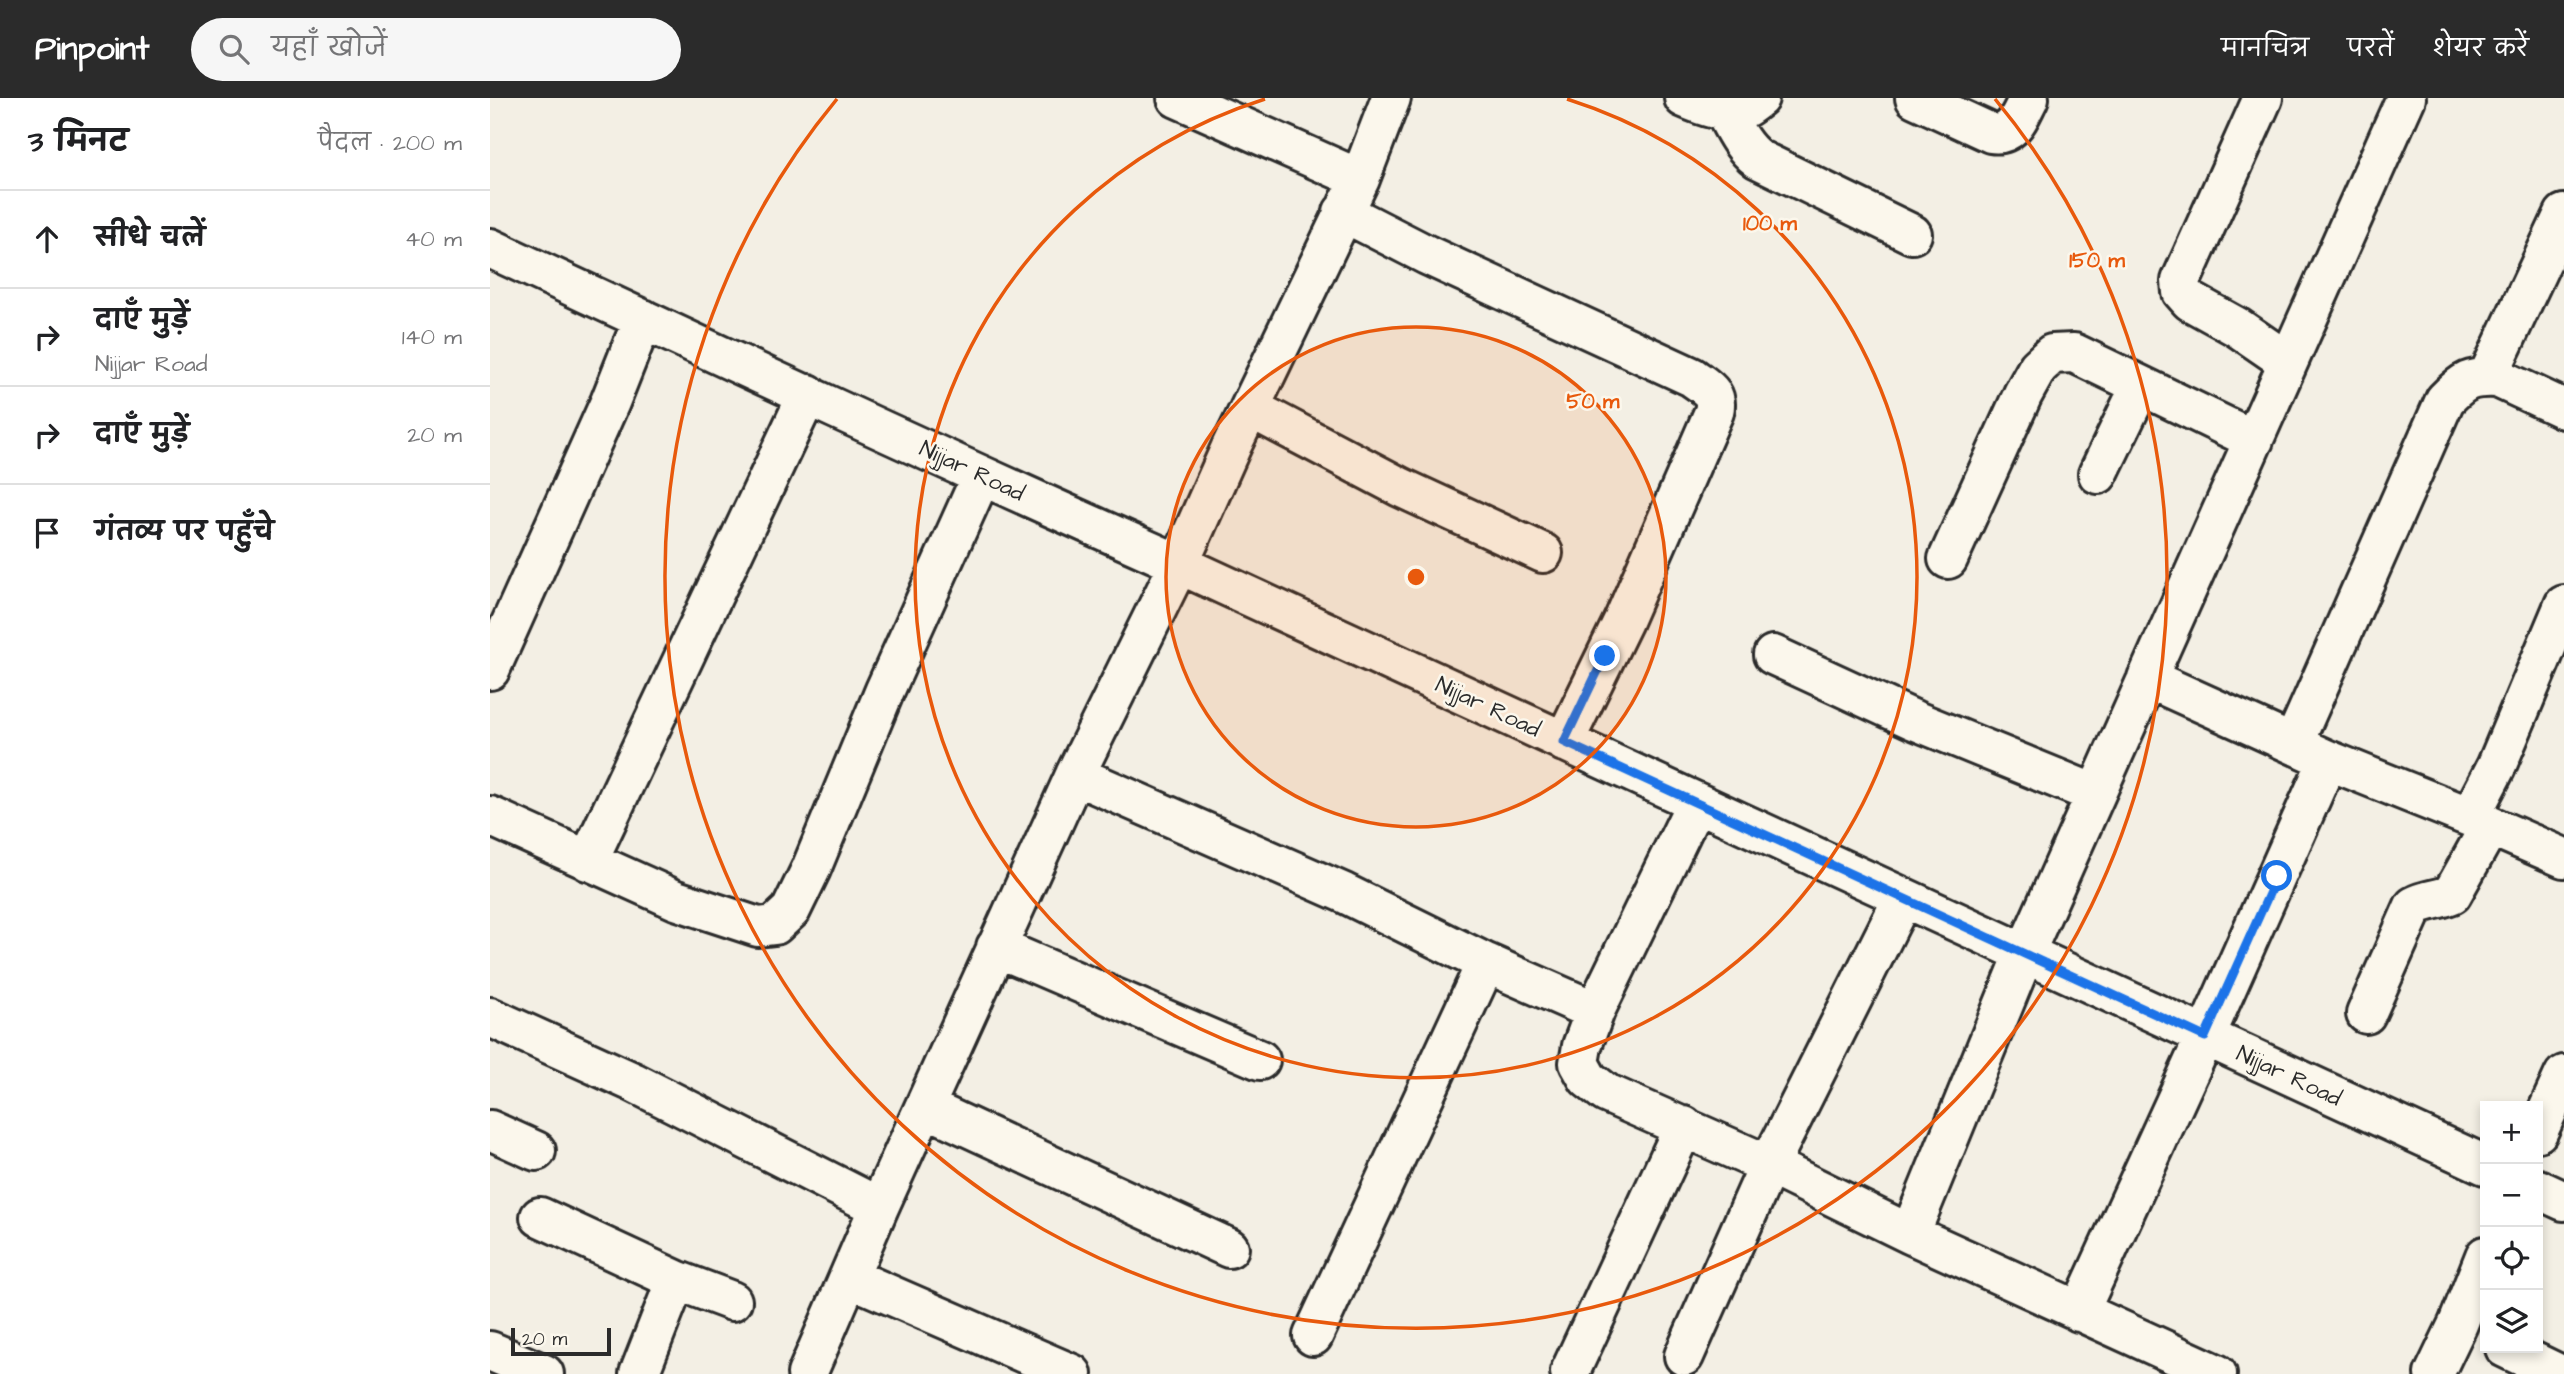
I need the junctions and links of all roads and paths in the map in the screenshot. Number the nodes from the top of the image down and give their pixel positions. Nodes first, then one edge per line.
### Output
1 (1177, 98) edge
2 (1391, 98) edge
3 (1684, 98) edge
4 (1759, 98) edge
5 (1915, 98) edge
6 (2029, 98) edge
7 (2263, 98) edge
8 (2406, 98) edge
9 (1723, 109) junction
10 (1351, 195) junction
11 (2564, 214) edge
12 (1912, 234) dead end
13 (490, 248) edge
14 (643, 319) junction
15 (2288, 362) junction
16 (2497, 378) junction
17 (2140, 387) junction
18 (808, 394) junction
19 (1250, 408) junction
20 (2564, 409) edge
21 (2253, 440) junction
22 (2098, 474) dead end
23 (981, 477) junction
24 (1543, 553) dead end
25 (1948, 559) dead end
26 (1179, 565) junction
27 (2564, 605) edge
28 (1773, 655) dead end
29 (490, 670) edge
30 (2147, 678) junction
31 (1564, 742) junction
32 (2294, 743) junction
33 (2328, 760) junction
34 (1074, 775) junction
35 (2095, 794) junction
36 (1696, 803) junction
37 (490, 816) edge
38 (2480, 821) junction
39 (2564, 858) edge
40 (588, 861) junction
41 (1903, 898) junction
42 (996, 947) junction
43 (2024, 955) junction
44 (1486, 963) junction
45 (1595, 1011) junction
46 (2366, 1014) dead end
47 (490, 1017) edge
48 (2205, 1037) junction
49 (1260, 1060) dead end
50 (2564, 1075) edge
51 (925, 1107) junction
52 (2543, 1121) edge
53 (1684, 1126) junction
54 (490, 1130) edge
55 (536, 1151) dead end
56 (2483, 1164) edge
57 (1769, 1165) junction
58 (2543, 1191) edge
59 (2564, 1200) edge
60 (879, 1207) junction
61 (540, 1217) dead end
62 (1910, 1234) junction
63 (1229, 1248) dead end
64 (849, 1277) junction
65 (676, 1280) junction
66 (2480, 1285) edge
67 (732, 1301) dead end
68 (2079, 1312) junction
69 (2472, 1331) edge
70 (1313, 1336) dead end
71 (490, 1350) edge
72 (2515, 1353) edge
73 (1684, 1356) dead end
74 (1570, 1372) dead end
75 (544, 1374) edge
76 (639, 1374) edge
77 (807, 1374) edge
78 (1072, 1374) edge
79 (2217, 1374) edge
80 (2434, 1374) edge
81 (2559, 1374) edge

1 - 10 street
2 - 10 street
3 - 9 street
4 - 9 street
5 - 6 street
7 - 15 street
8 - 15 street
9 - 12 street
10 - 19 street
10 - 31 street
11 - 16 street
13 - 14 street, Nijjar Road
14 - 18 street, Nijjar Road
14 - 29 street
15 - 21 street
16 - 20 street
16 - 32 street
17 - 21 street
17 - 22 street
17 - 25 street
18 - 23 street, Nijjar Road
18 - 40 street
19 - 24 street
19 - 26 street
21 - 30 street
23 - 26 street, Nijjar Road
23 - 40 street
26 - 31 street, Nijjar Road
26 - 34 street
27 - 38 street
28 - 35 street
30 - 32 street
30 - 35 street
31 - 36 street, Nijjar Road
32 - 33 street
33 - 38 street
33 - 48 street
34 - 42 street
34 - 44 street
35 - 43 street
36 - 41 street, Nijjar Road
36 - 45 street
37 - 40 street
38 - 39 street
38 - 46 street
41 - 43 street, Nijjar Road
41 - 57 street
42 - 49 street
42 - 51 street
43 - 48 street, Nijjar Road
43 - 62 street
44 - 45 street
44 - 70 street
45 - 53 street
47 - 60 street
48 - 56 street, Nijjar Road
48 - 68 street
50 - 52 street
51 - 60 street
51 - 63 street
53 - 57 street
53 - 74 street
54 - 55 street
57 - 62 street
57 - 73 street
58 - 59 street
60 - 64 street
61 - 65 street
62 - 68 street
64 - 77 street
64 - 78 street
65 - 67 street
65 - 76 street
66 - 69 street
68 - 79 street
69 - 80 street
71 - 75 street
72 - 81 street

